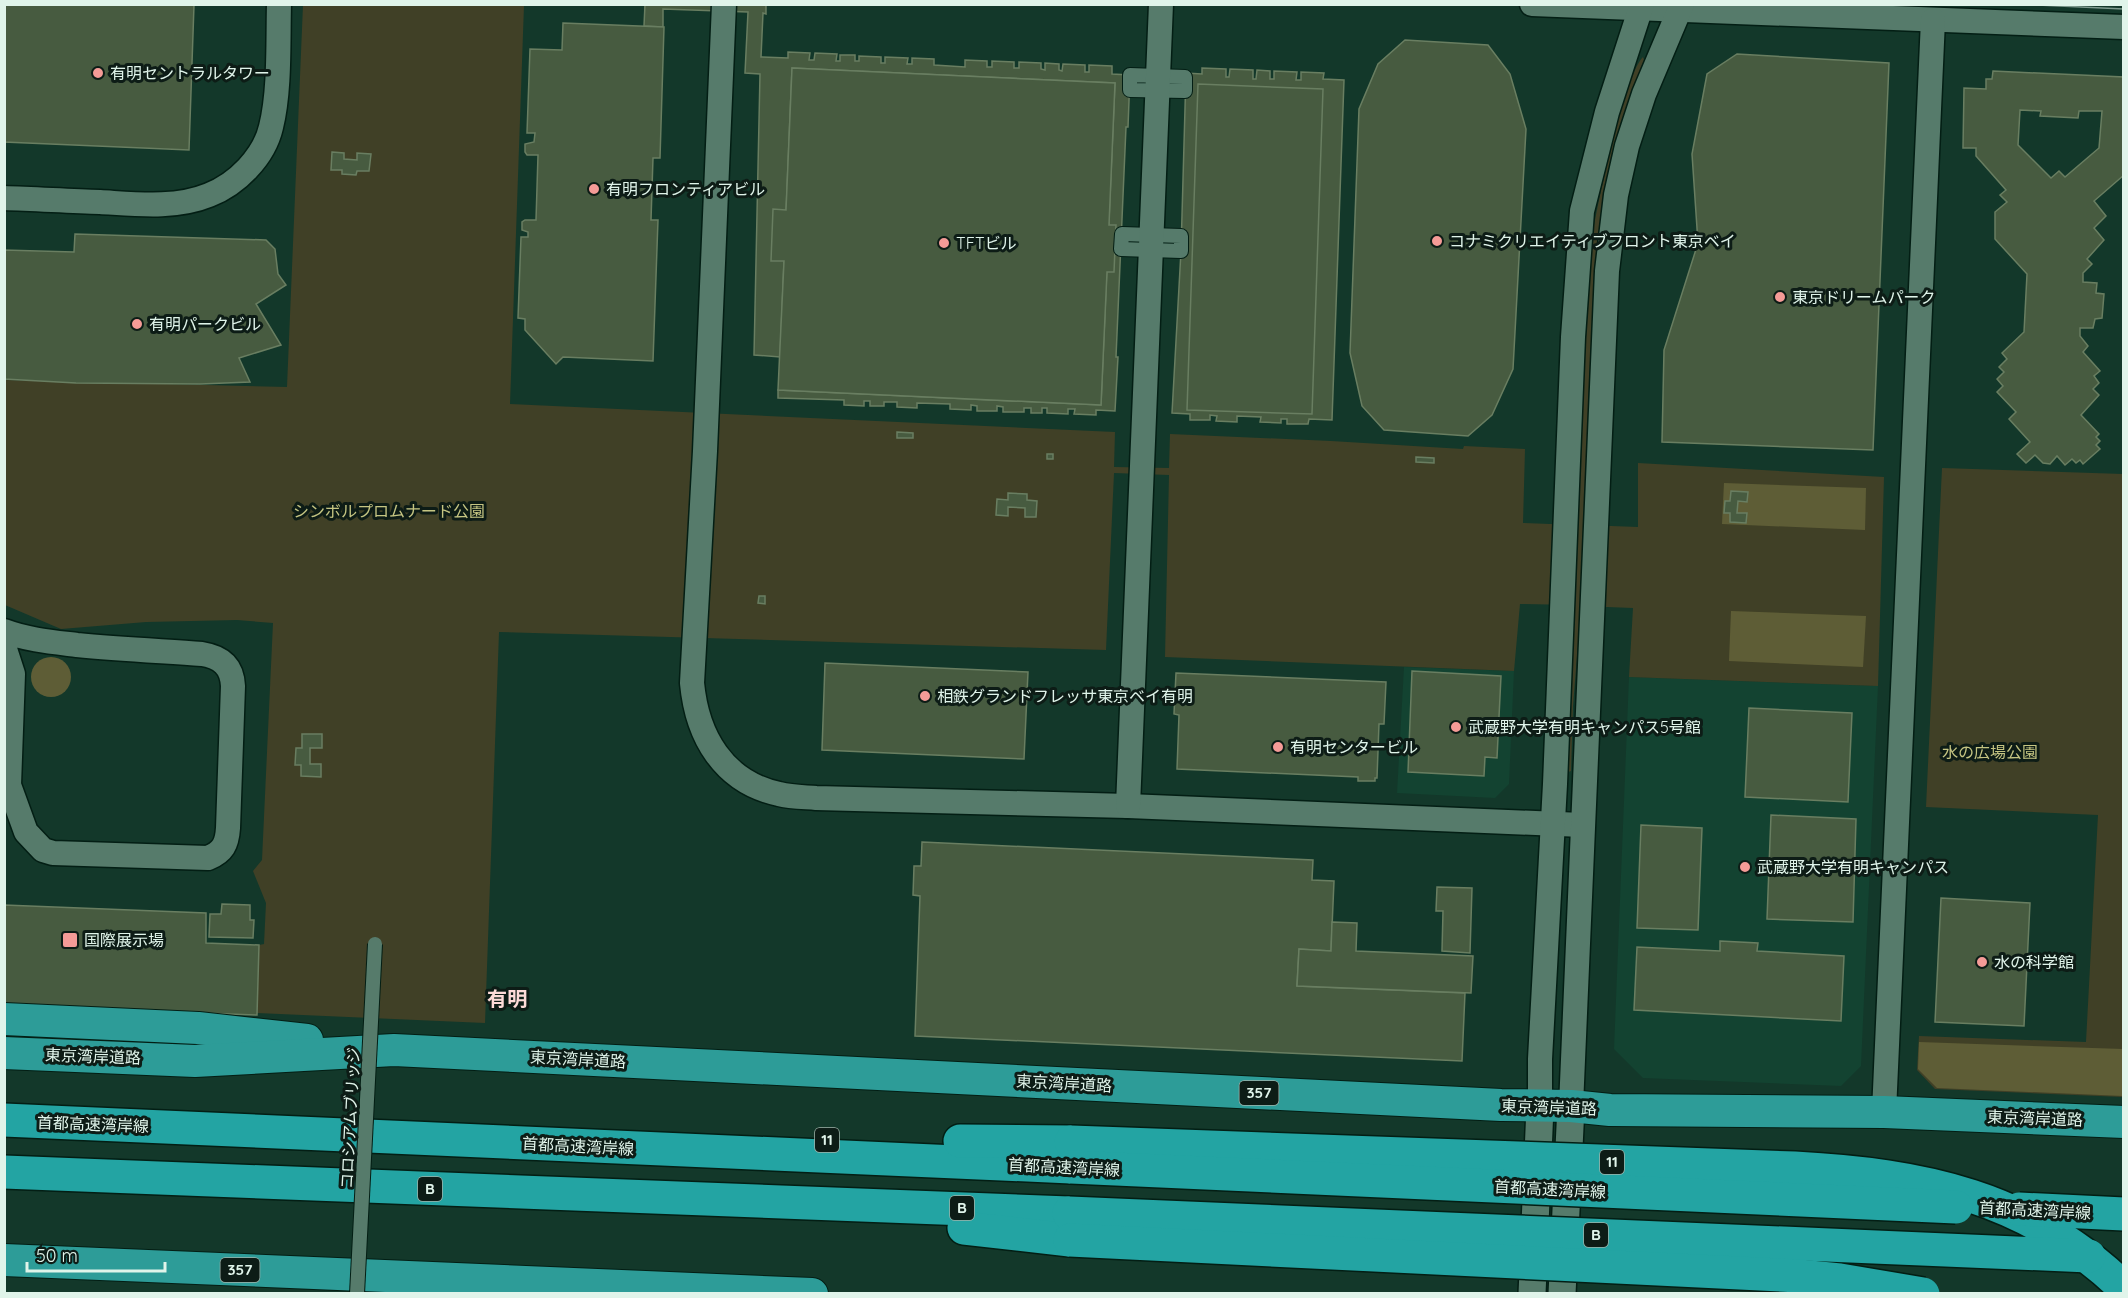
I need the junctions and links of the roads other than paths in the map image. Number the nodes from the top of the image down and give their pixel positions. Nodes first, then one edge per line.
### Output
1 (279, 4) edge
2 (724, 4) edge
3 (1161, 4) edge
4 (1532, 4) edge
5 (1641, 7) edge
6 (1680, 8) edge
7 (1933, 20) junction
8 (2124, 27) edge
9 (4, 198) edge
10 (4, 631) edge
11 (54, 642) junction
12 (4, 646) edge
13 (14, 674) junction
14 (1128, 806) junction
15 (1552, 824) junction
16 (1582, 825) junction
17 (375, 944) dead end
18 (4, 1019) edge
19 (394, 1050) junction
20 (4, 1053) edge
21 (1556, 1106) junction
22 (1884, 1112) junction
23 (4, 1113) edge
24 (4, 1120) edge
25 (2124, 1122) edge
26 (201, 1128) junction
27 (1071, 1155) junction
28 (4, 1172) edge
29 (2124, 1214) edge
30 (1069, 1227) junction
31 (2124, 1257) edge
32 (4, 1260) edge
33 (475, 1279) junction
34 (4, 1280) edge
35 (2124, 1288) edge
36 (357, 1293) edge
37 (812, 1293) edge
38 (1532, 1293) edge
39 (1562, 1293) edge
40 (1923, 1293) edge

1 - 9 street
2 - 14 street
3 - 14 street
4 - 5 street
5 - 6 street
5 - 15 street
6 - 7 street
6 - 16 street
7 - 8 street
7 - 22 street
10 - 11 street
11 - 13 street
11 - 13 street
12 - 13 street
14 - 15 street
15 - 16 street
15 - 21 street
16 - 21 street
17 - 36 street, コロシアムブリッジ, bridge
18 - 19 highway, 357
19 - 20 highway, 東京湾岸道路 / 357
19 - 21 highway, 東京湾岸道路 / 357
21 - 22 highway, 東京湾岸道路 / 357
21 - 38 main road
21 - 39 main road
22 - 25 highway, 東京湾岸道路 / 357
23 - 26 highway
24 - 26 highway, 首都高速湾岸線
26 - 27 highway, 首都高速湾岸線 / 11
27 - 29 highway, 首都高速湾岸線, bridge
27 - 35 highway, 11, bridge
28 - 30 highway, B
30 - 31 highway, B, bridge
30 - 40 highway, bridge
32 - 33 highway, 357
33 - 34 highway
33 - 37 highway, 357

